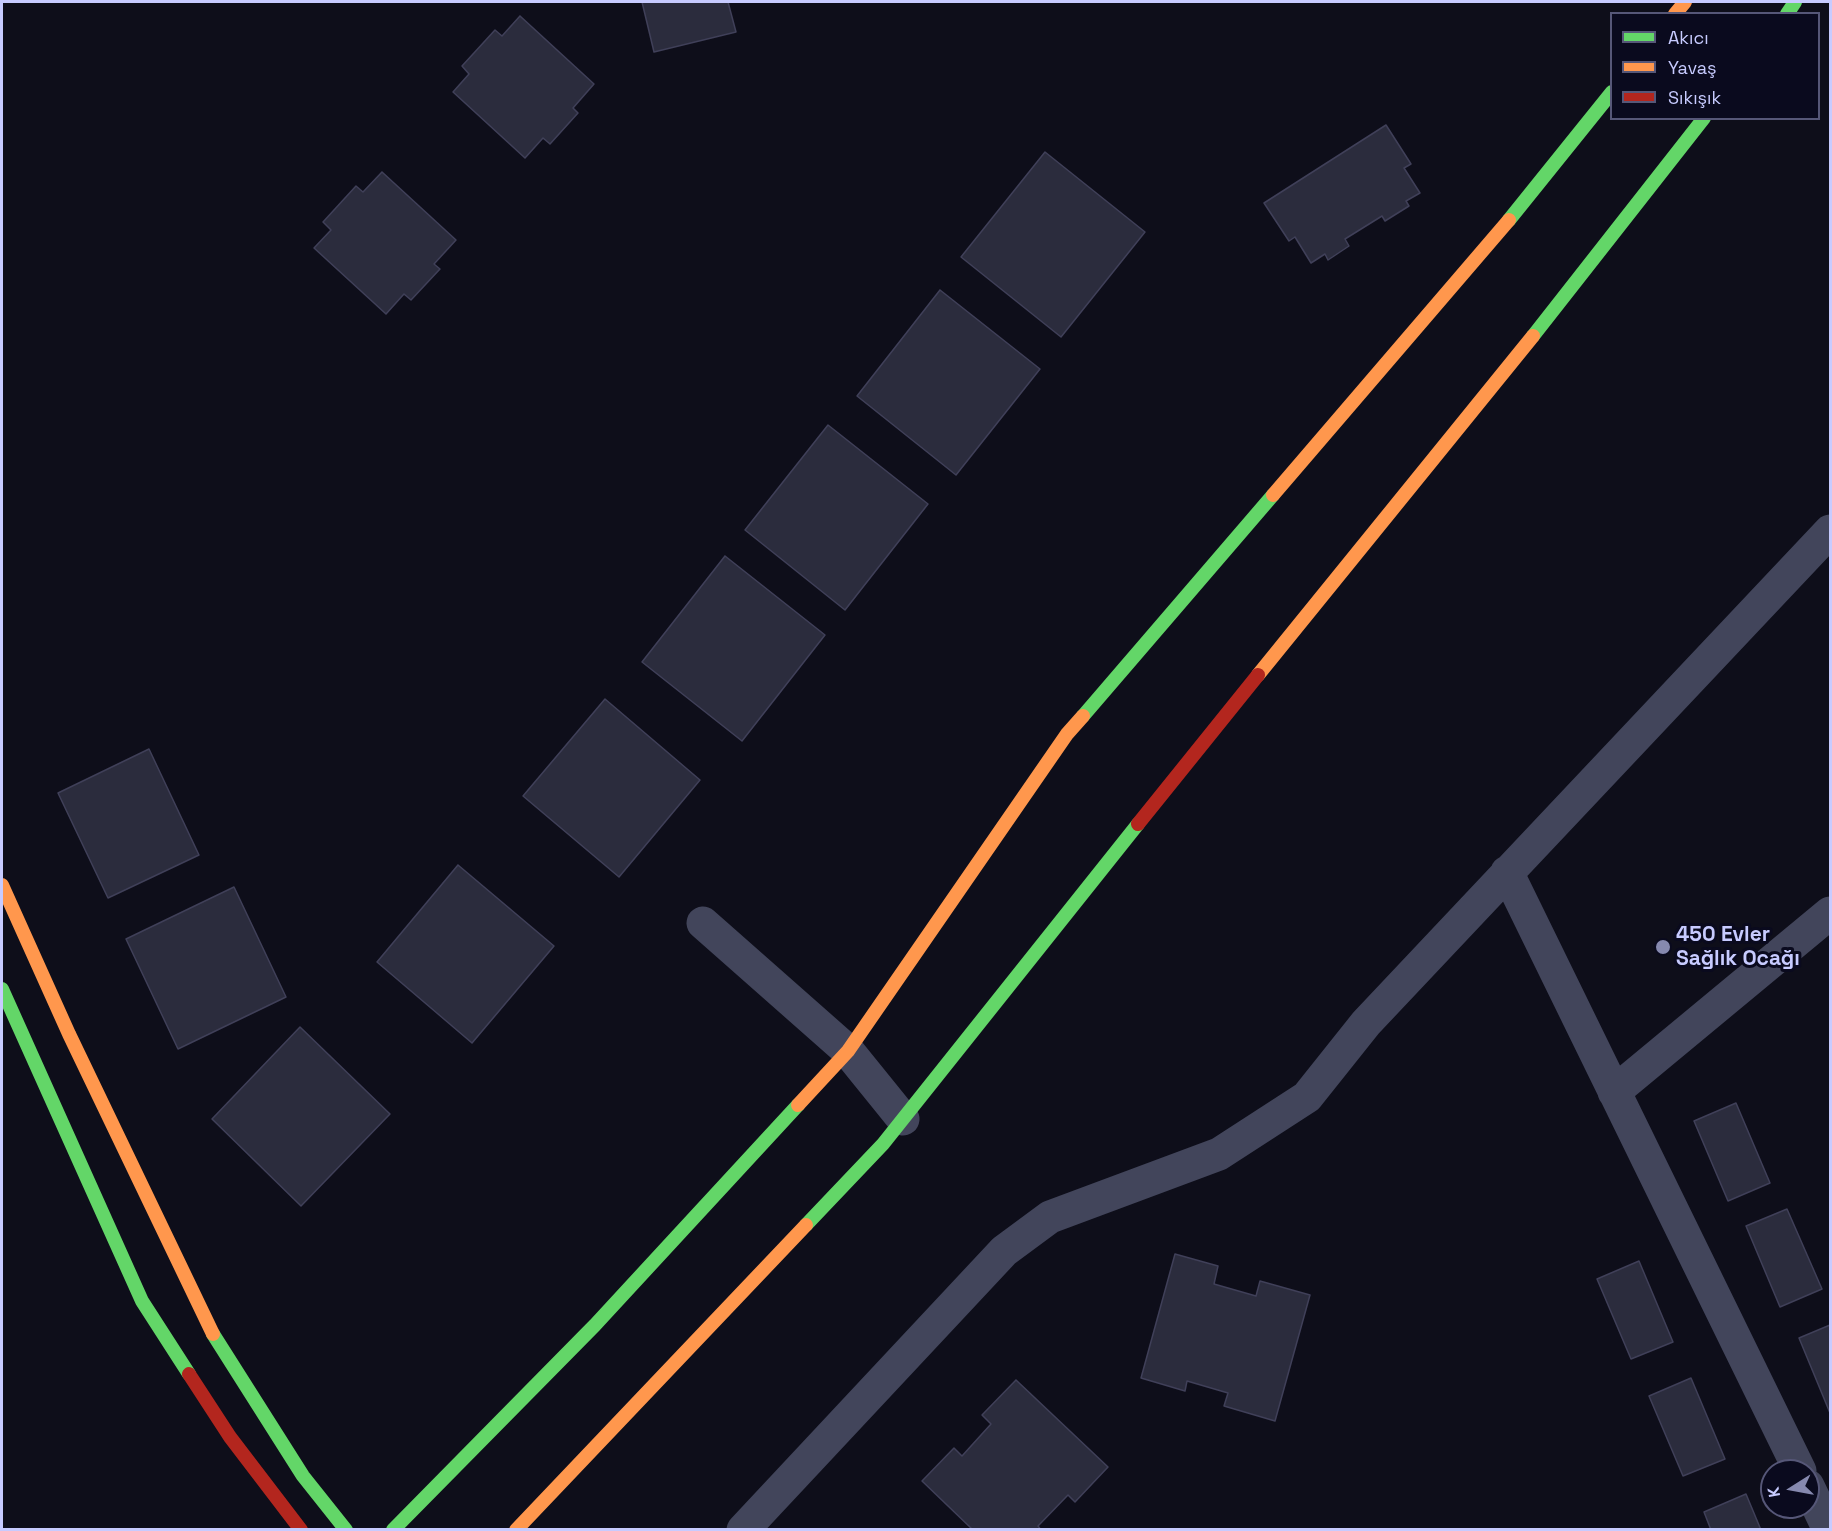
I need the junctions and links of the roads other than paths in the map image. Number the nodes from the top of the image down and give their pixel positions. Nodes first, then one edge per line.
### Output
1 (1610, 93) edge
2 (1702, 120) edge
3 (1830, 531) edge
4 (1507, 872) junction
5 (2, 885) edge
6 (1830, 913) edge
7 (704, 923) dead end
8 (2, 989) edge
9 (848, 1051) junction
10 (1614, 1092) junction
11 (903, 1119) junction
12 (1794, 1459) edge
13 (1820, 1511) edge
14 (301, 1530) edge
15 (346, 1530) edge
16 (393, 1530) edge
17 (516, 1530) edge
18 (743, 1530) edge
19 (1829, 1530) edge

1 - 9 street
2 - 11 street
3 - 4 street
4 - 10 street
4 - 18 street
5 - 15 street
6 - 10 street
7 - 9 street
8 - 14 street
9 - 11 street
9 - 16 street
10 - 12 street
11 - 17 street
13 - 19 street

